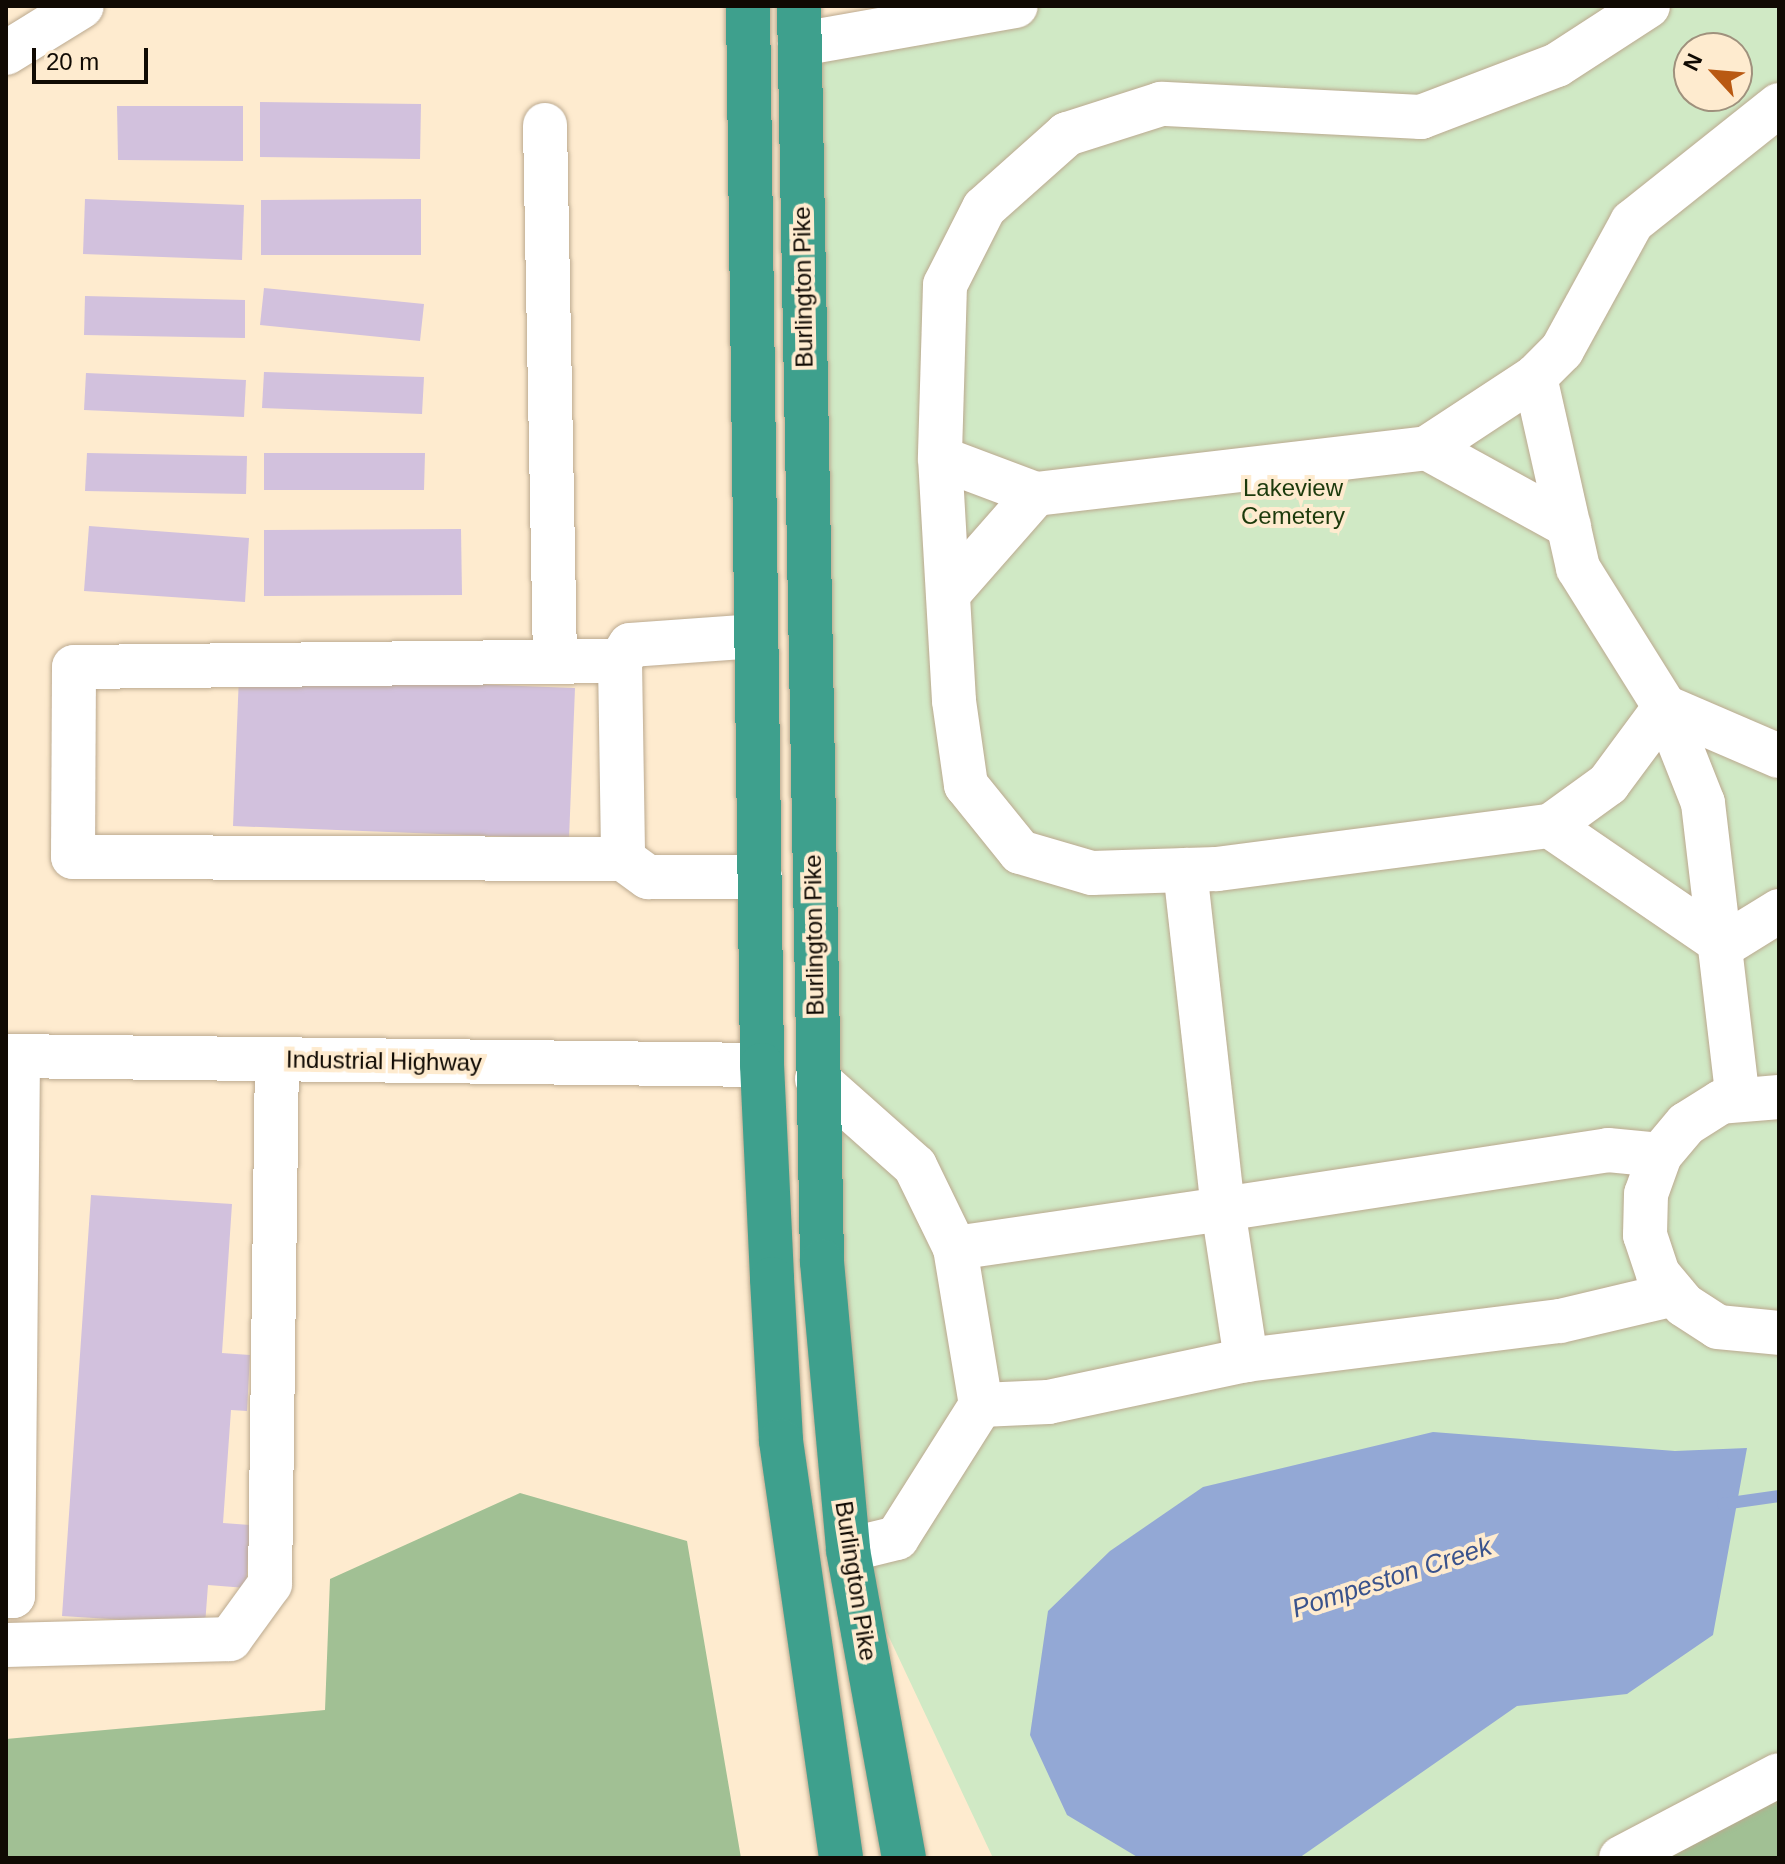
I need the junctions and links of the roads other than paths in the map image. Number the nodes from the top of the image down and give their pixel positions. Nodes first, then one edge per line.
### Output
1 (82, 6) edge
2 (748, 6) edge
3 (1016, 6) edge
4 (1648, 6) edge
5 (800, 25) edge
6 (6, 53) edge
7 (1779, 105) edge
8 (545, 125) dead end
9 (1535, 377) junction
10 (1427, 448) junction
11 (940, 458) junction
12 (1036, 494) junction
13 (1569, 526) junction
14 (948, 594) junction
15 (756, 636) junction
16 (620, 661) junction
17 (555, 662) junction
18 (1665, 707) junction
19 (1779, 756) edge
20 (1550, 826) junction
21 (623, 859) junction
22 (1185, 870) junction
23 (760, 877) junction
24 (1779, 911) edge
25 (1724, 945) junction
26 (12, 1056) edge
27 (277, 1059) junction
28 (762, 1065) junction
29 (817, 1079) junction
30 (1759, 1098) edge
31 (1660, 1155) junction
32 (1223, 1209) junction
33 (955, 1248) junction
34 (1674, 1294) junction
35 (1779, 1333) edge
36 (1246, 1360) junction
37 (981, 1405) junction
38 (848, 1550) junction
39 (6, 1596) edge
40 (6, 1645) edge
41 (1779, 1775) edge
42 (841, 1858) edge
43 (904, 1858) edge
44 (1621, 1858) edge

1 - 6 street
2 - 15 highway
3 - 5 street
4 - 11 street
5 - 29 highway, Burlington Pike
7 - 9 street
8 - 17 street
9 - 10 street
9 - 13 street
10 - 12 street
10 - 13 street
11 - 12 street
11 - 14 street
12 - 14 street
13 - 18 street
14 - 22 street
15 - 16 street
15 - 23 highway
16 - 17 street
16 - 21 street
17 - 21 street
18 - 19 street
18 - 20 street
18 - 25 street
20 - 22 street
20 - 25 street
21 - 23 street
22 - 32 street
23 - 28 highway
24 - 25 street
25 - 30 street
26 - 27 street, Industrial Highway
26 - 39 street
27 - 28 street, Industrial Highway
27 - 40 street
28 - 42 highway
29 - 33 street
29 - 38 highway, Burlington Pike
30 - 31 street
31 - 32 street
31 - 34 street
32 - 33 street
32 - 36 street
33 - 37 street
34 - 35 street
34 - 36 street
36 - 37 street
37 - 38 street
38 - 43 highway, Burlington Pike
41 - 44 street

